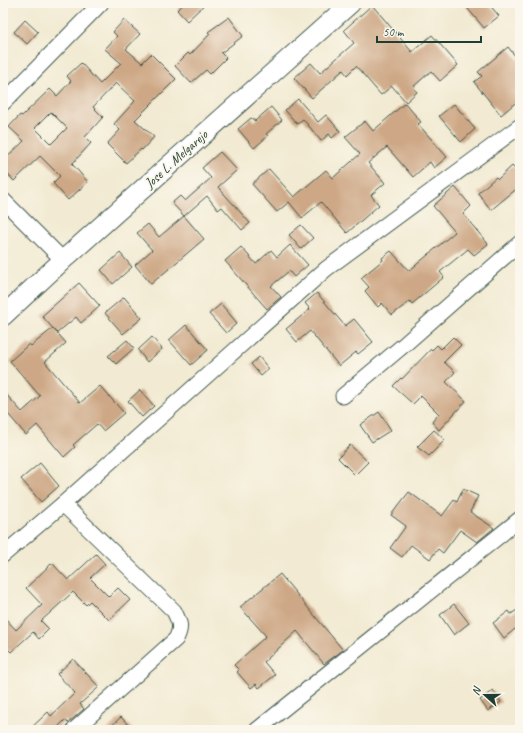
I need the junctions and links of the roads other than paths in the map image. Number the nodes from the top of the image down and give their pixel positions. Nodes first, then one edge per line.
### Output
1 (101, 3) edge
2 (351, 3) edge
3 (3, 103) edge
4 (519, 128) edge
5 (3, 200) edge
6 (520, 243) edge
7 (63, 260) junction
8 (3, 316) edge
9 (342, 396) dead end
10 (63, 504) junction
11 (520, 519) edge
12 (3, 555) edge
13 (74, 730) edge
14 (258, 730) edge

1 - 3 street
2 - 7 street, Jose L. Melgarejo
4 - 10 street
5 - 7 street
6 - 9 street
7 - 8 street, Jose L. Melgarejo
10 - 12 street
10 - 13 street
11 - 14 street

